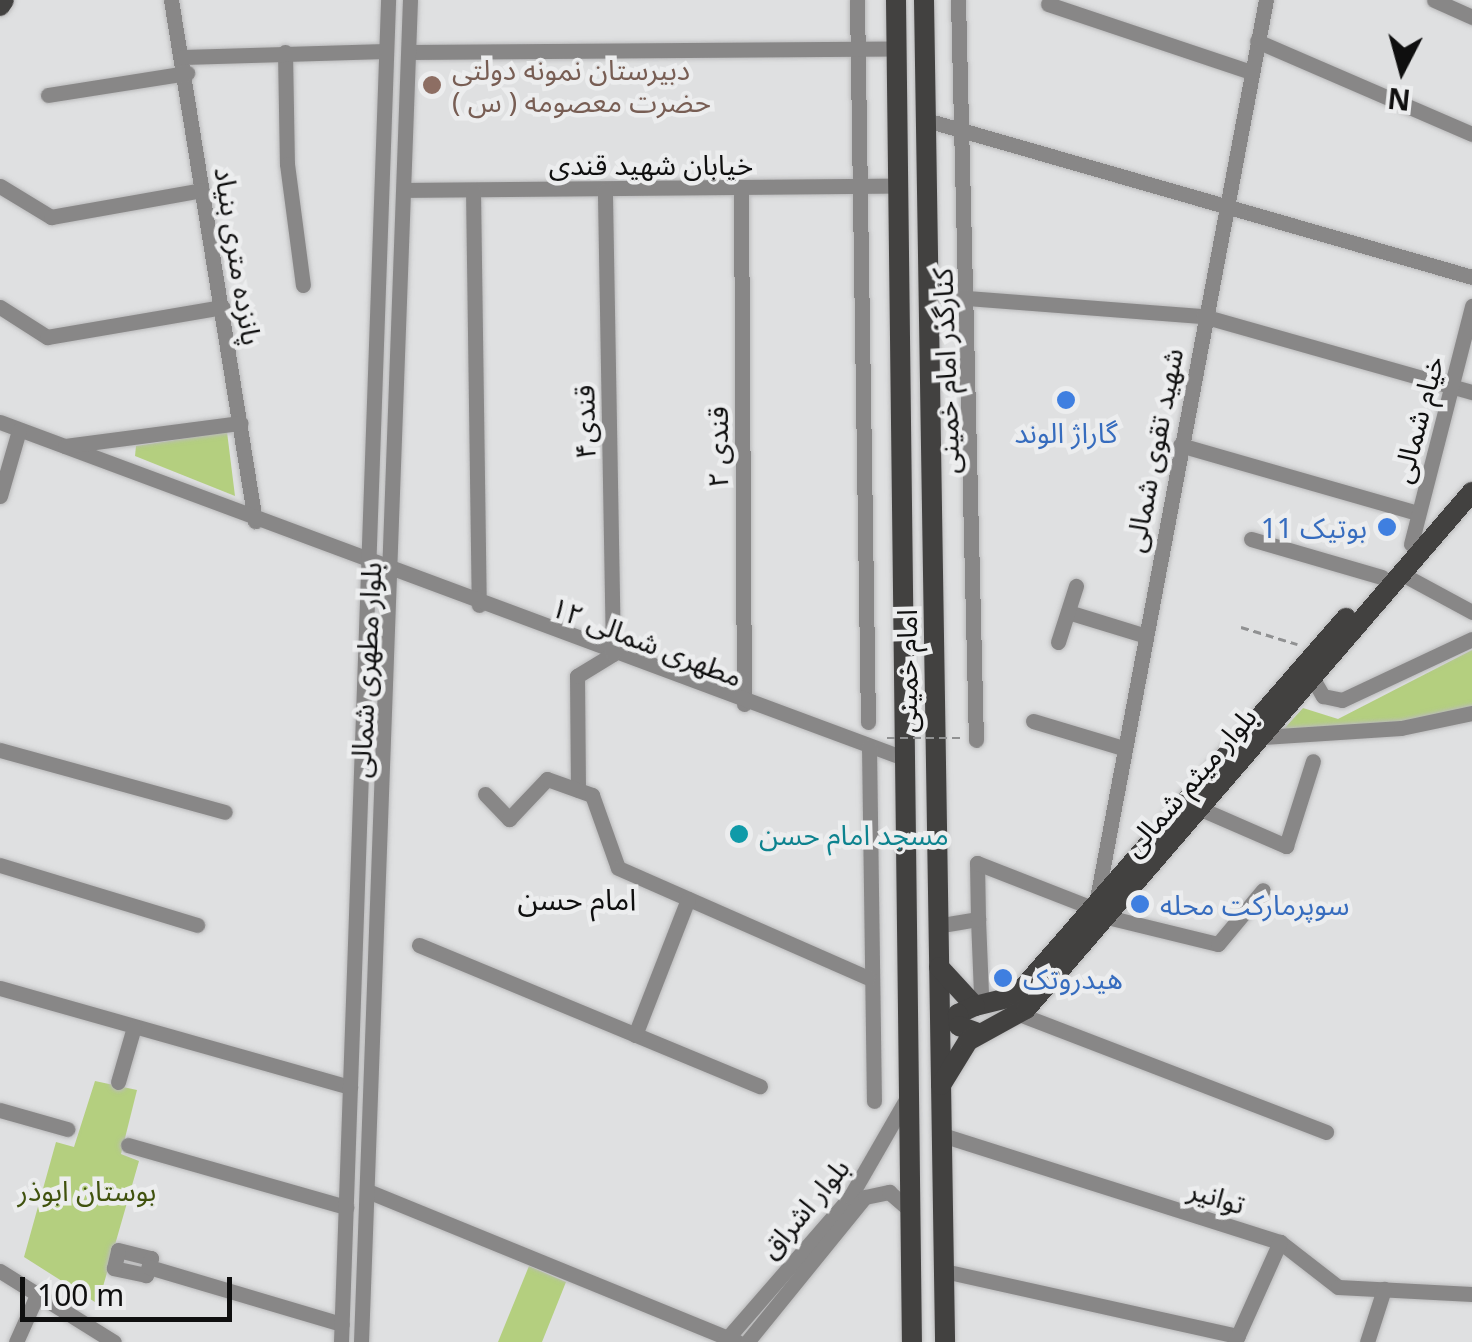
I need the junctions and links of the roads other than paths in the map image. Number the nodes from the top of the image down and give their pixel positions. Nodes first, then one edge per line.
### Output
1 (171, 0) edge
2 (388, 0) edge
3 (410, 0) edge
4 (857, 0) edge
5 (896, 0) edge
6 (924, 0) edge
7 (958, 0) edge
8 (1266, 0) edge
9 (1434, 0) edge
10 (1048, 4) dead end
11 (1472, 17) edge
12 (1258, 41) junction
13 (858, 48) junction
14 (896, 49) junction
15 (386, 51) junction
16 (285, 52) junction
17 (409, 52) junction
18 (185, 65) junction
19 (1251, 72) junction
20 (48, 95) dead end
21 (926, 120) junction
22 (962, 129) junction
23 (1472, 134) edge
24 (0, 186) edge
25 (860, 186) junction
26 (898, 186) junction
27 (741, 188) junction
28 (202, 190) junction
29 (404, 190) junction
30 (473, 190) junction
31 (606, 190) junction
32 (1227, 202) junction
33 (1472, 277) edge
34 (303, 285) dead end
35 (929, 295) junction
36 (967, 296) junction
37 (1472, 306) edge
38 (0, 307) edge
39 (222, 307) junction
40 (1203, 316) junction
41 (1452, 387) junction
42 (1472, 392) edge
43 (0, 422) edge
44 (240, 423) junction
45 (19, 430) junction
46 (1180, 445) junction
47 (62, 446) junction
48 (1472, 474) edge
49 (1472, 492) edge
50 (0, 496) edge
51 (1418, 513) junction
52 (255, 521) junction
53 (1251, 539) dead end
54 (1411, 544) junction
55 (373, 565) junction
56 (395, 572) junction
57 (1390, 575) junction
58 (1076, 586) dead end
59 (479, 605) junction
60 (1068, 612) junction
61 (1472, 612) edge
62 (1144, 635) junction
63 (1472, 639) edge
64 (1058, 642) dead end
65 (613, 654) junction
66 (1313, 680) junction
67 (744, 704) junction
68 (1472, 712) edge
69 (1034, 720) dead end
70 (868, 722) dead end
71 (1263, 737) junction
72 (968, 739) road end
73 (869, 746) junction
74 (1124, 748) junction
75 (0, 750) edge
76 (906, 759) junction
77 (1314, 761) dead end
78 (578, 790) junction
79 (485, 794) dead end
80 (1201, 809) junction
81 (226, 812) dead end
82 (0, 865) edge
83 (1263, 890) dead end
84 (688, 899) junction
85 (1101, 913) junction
86 (978, 919) junction
87 (197, 925) dead end
88 (936, 926) junction
89 (420, 945) dead end
90 (938, 963) junction
91 (868, 978) junction
92 (0, 988) edge
93 (978, 1000) junction
94 (1019, 1014) junction
95 (134, 1027) junction
96 (978, 1033) junction
97 (636, 1034) junction
98 (118, 1082) dead end
99 (760, 1086) dead end
100 (350, 1087) junction
101 (938, 1091) junction
102 (908, 1096) junction
103 (874, 1101) dead end
104 (0, 1110) edge
105 (67, 1129) dead end
106 (1326, 1132) dead end
107 (939, 1134) junction
108 (128, 1145) dead end
109 (370, 1192) junction
110 (346, 1207) junction
111 (910, 1210) junction
112 (1280, 1242) junction
113 (149, 1267) dead end
114 (0, 1271) edge
115 (944, 1271) junction
116 (1384, 1289) junction
117 (1472, 1294) edge
118 (38, 1295) junction
119 (342, 1324) junction
120 (1237, 1339) edge
121 (730, 1340) edge
122 (16, 1342) edge
123 (114, 1342) edge
124 (341, 1342) edge
125 (361, 1342) edge
126 (746, 1342) edge
127 (912, 1342) edge
128 (945, 1342) edge
129 (1367, 1342) edge

1 - 18 street, پانزده متری بنیاد
2 - 15 street, بلوار مطهری شمالی
3 - 17 street, بلوار مطهری شمالی
4 - 13 street
5 - 14 main road, امام خمینی
6 - 21 main road, امام خمینی
7 - 22 street, کنارگذر امام خمینی
8 - 12 street, شهید تقوی شمالی
9 - 11 street
10 - 19 street
12 - 19 street, شهید تقوی شمالی
12 - 23 street
13 - 14 street
13 - 17 street
13 - 25 street
14 - 26 main road, امام خمینی
15 - 16 street
15 - 55 street, بلوار مطهری شمالی
16 - 18 street
16 - 34 street
17 - 29 street, بلوار مطهری شمالی
18 - 20 street
18 - 28 street, پانزده متری بنیاد
19 - 32 street, شهید تقوی شمالی
21 - 22 street
21 - 35 main road, امام خمینی
22 - 32 street
22 - 36 street, کنارگذر امام خمینی
24 - 28 street
25 - 26 street, خیابان شهید قندی
25 - 27 street, خیابان شهید قندی
25 - 70 street
26 - 76 main road, امام خمینی
27 - 31 street, خیابان شهید قندی
27 - 67 street, قندی ۲
28 - 39 street, پانزده متری بنیاد
29 - 30 street, خیابان شهید قندی
29 - 56 street, بلوار مطهری شمالی
30 - 31 street, خیابان شهید قندی
30 - 59 street
31 - 65 street, قندی۴
32 - 33 street
32 - 40 street, شهید تقوی شمالی
35 - 36 street
35 - 88 main road, امام خمینی
36 - 40 street
36 - 72 street, کنارگذر امام خمینی
37 - 41 street, خیام شمالی
38 - 39 street
39 - 44 street, پانزده متری بنیاد
40 - 41 street
40 - 46 street, شهید تقوی شمالی
41 - 42 street
41 - 51 street, خیام شمالی
43 - 45 street, مطهری شمالی ۱۲
44 - 47 street
44 - 52 street, پانزده متری بنیاد
45 - 47 street, مطهری شمالی ۱۲
45 - 50 street
46 - 51 street
46 - 62 street, شهید تقوی شمالی
47 - 52 street, مطهری شمالی ۱۲
48 - 54 main road, بلوار میثم شمالی
49 - 57 main road, بلوار میثم شمالی
51 - 54 street, خیام شمالی
52 - 55 street, مطهری شمالی ۱۲
53 - 57 street
54 - 57 main road, بلوار میثم شمالی
55 - 56 street, مطهری شمالی ۱۲
55 - 100 street, بلوار مطهری شمالی
56 - 59 street, مطهری شمالی ۱۲
56 - 109 street, بلوار مطهری شمالی
57 - 61 street
57 - 66 main road, بلوار میثم شمالی
57 - 85 main road, بلوار میثم شمالی
58 - 60 street
59 - 65 street, مطهری شمالی ۱۲
60 - 62 street
60 - 64 street
62 - 74 street, شهید تقوی شمالی
63 - 66 street
65 - 67 street, مطهری شمالی ۱۲
65 - 78 street
66 - 71 main road, بلوار میثم شمالی
67 - 73 street, مطهری شمالی ۱۲
68 - 71 street
69 - 74 street
71 - 80 main road, بلوار میثم شمالی
73 - 76 street, مطهری شمالی ۱۲
73 - 91 street
74 - 85 street, شهید تقوی شمالی
75 - 81 street
76 - 102 main road, امام خمینی
77 - 80 street
78 - 79 street
78 - 84 street
80 - 85 main road, بلوار میثم شمالی
82 - 87 street
83 - 85 street
84 - 91 street
84 - 97 street
85 - 86 street
85 - 93 main road, بلوار میثم شمالی
85 - 94 main road, بلوار میثم شمالی
86 - 88 street
86 - 93 street
88 - 90 main road, امام خمینی
89 - 97 street
90 - 93 main road
90 - 101 main road, امام خمینی
91 - 103 street
92 - 95 street
93 - 96 main road
94 - 96 main road, بلوار میثم شمالی
94 - 106 street
95 - 98 street
95 - 100 street
96 - 101 main road
97 - 99 street
100 - 110 street, بلوار مطهری شمالی
101 - 107 main road, امام خمینی
102 - 111 main road, امام خمینی
102 - 121 street, بلوار اشراق
104 - 105 street
107 - 112 street, توانیر
107 - 115 main road, امام خمینی
108 - 110 street
109 - 121 street
109 - 125 street, بلوار مطهری شمالی
110 - 119 street, بلوار مطهری شمالی
111 - 126 street, بلوار اشراق
111 - 127 main road, امام خمینی
112 - 116 street, توانیر
112 - 120 street
113 - 119 street
114 - 118 street
115 - 120 street
115 - 128 main road, امام خمینی
116 - 117 street, توانیر
116 - 129 street
118 - 122 street
118 - 123 street
119 - 124 street, بلوار مطهری شمالی

